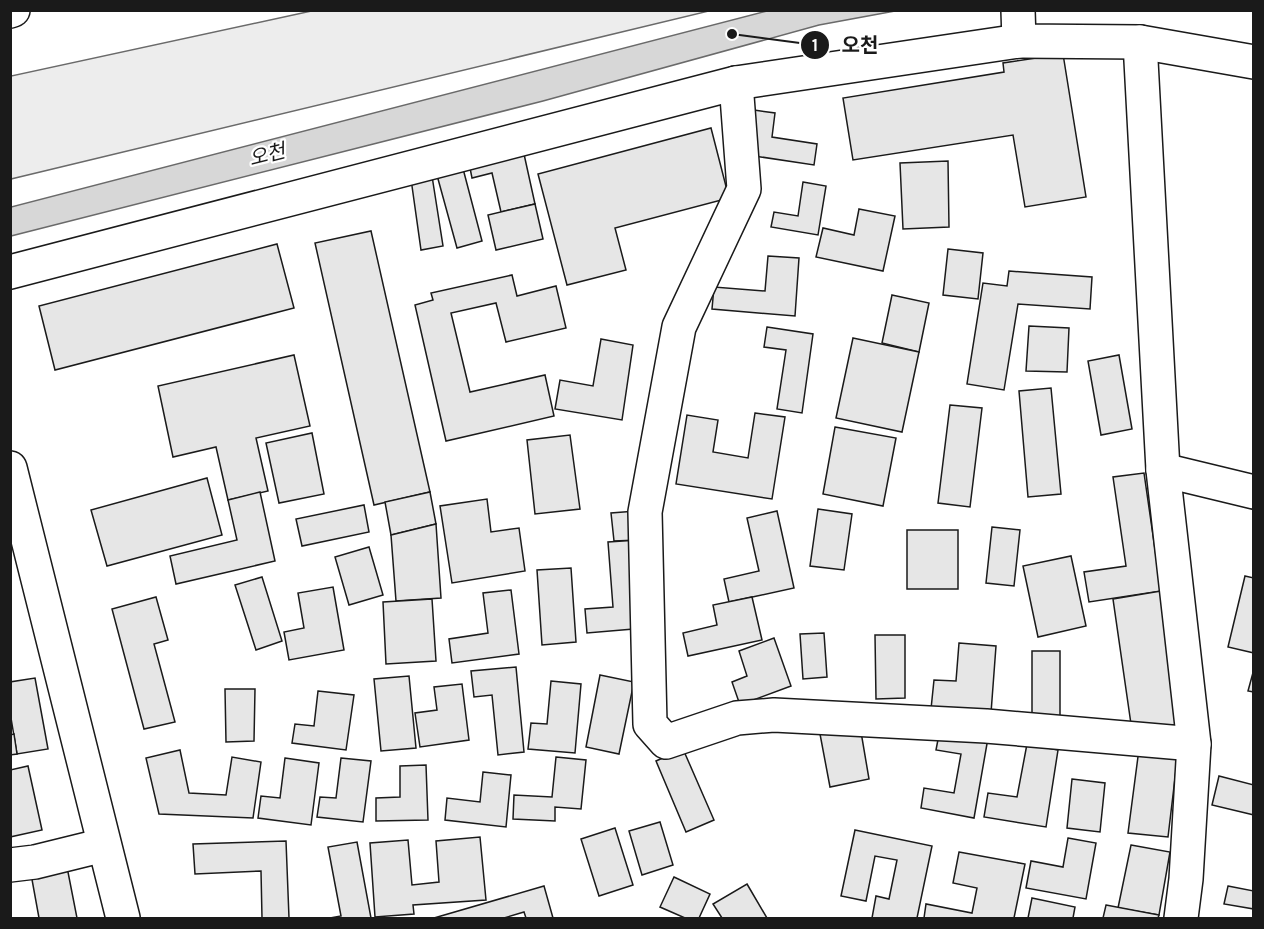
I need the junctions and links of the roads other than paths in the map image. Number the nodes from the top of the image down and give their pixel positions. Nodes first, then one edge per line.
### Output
1 (1018, 26) edge
2 (1140, 42) junction
3 (1254, 62) edge
4 (736, 83) junction
5 (10, 272) edge
6 (10, 468) edge
7 (1163, 470) junction
8 (1254, 492) edge
9 (1194, 744) junction
10 (104, 845) junction
11 (10, 865) edge
12 (123, 918) edge
13 (1180, 918) edge

1 - 2 street
1 - 4 street
2 - 3 street
2 - 7 street
4 - 5 street
4 - 9 street
6 - 10 street
7 - 8 street
7 - 9 street
9 - 13 street
10 - 11 street
10 - 12 street

